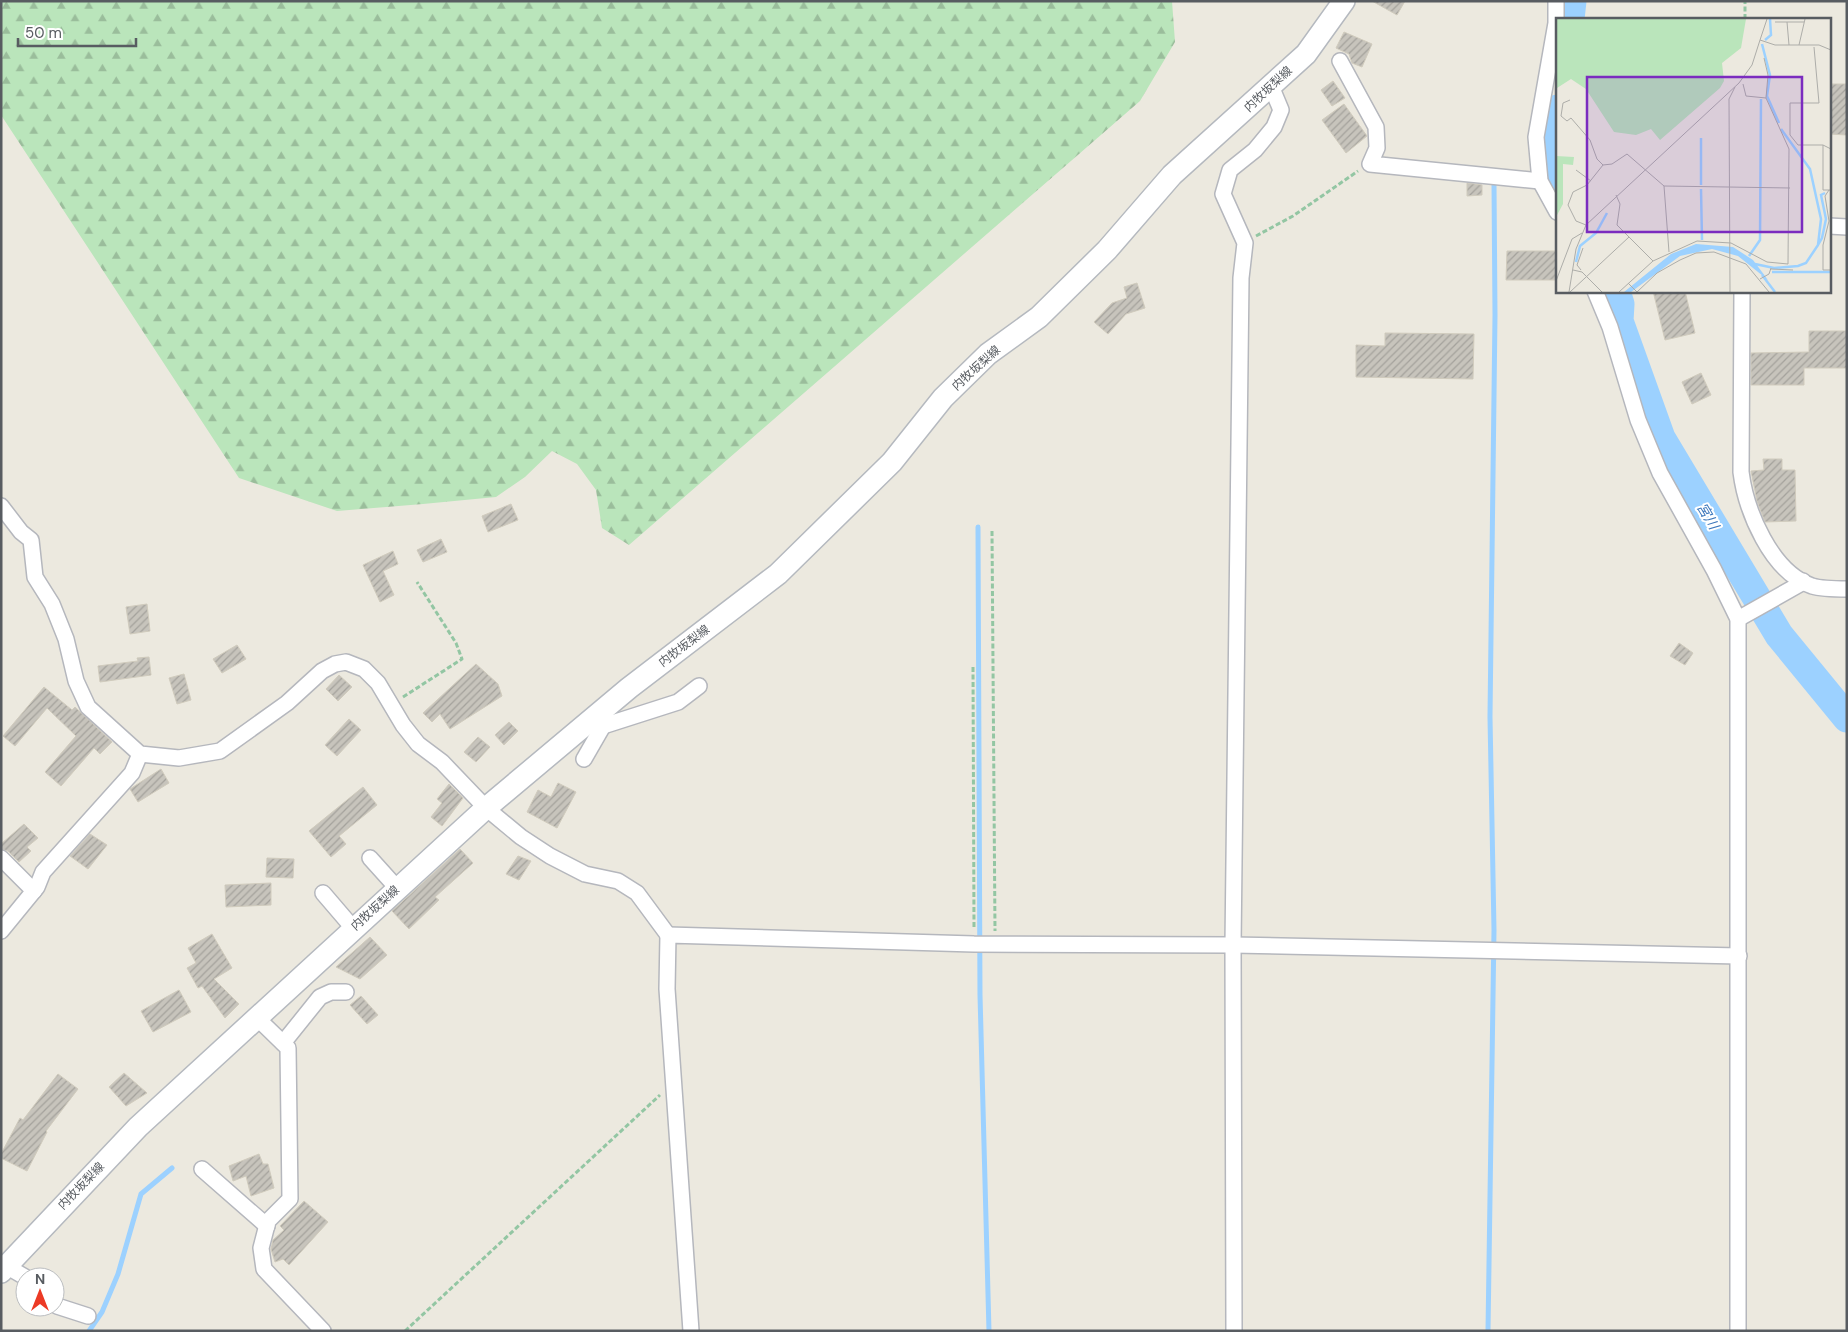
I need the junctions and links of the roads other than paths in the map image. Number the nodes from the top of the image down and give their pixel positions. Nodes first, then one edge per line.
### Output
1 (1344, 1) edge
2 (1556, 1) edge
3 (1340, 61) dead end
4 (1271, 86) junction
5 (1540, 181) junction
6 (1556, 210) edge
7 (1830, 226) edge
8 (1847, 227) edge
9 (1595, 292) edge
10 (1742, 292) edge
11 (1, 506) edge
12 (1801, 583) junction
13 (1847, 589) edge
14 (1740, 618) junction
15 (698, 686) dead end
16 (599, 721) junction
17 (140, 754) junction
18 (584, 760) dead end
19 (486, 808) junction
20 (1, 858) edge
21 (370, 858) dead end
22 (397, 888) junction
23 (34, 891) junction
24 (323, 894) dead end
25 (353, 928) junction
26 (1, 931) edge
27 (668, 935) junction
28 (1233, 946) junction
29 (1739, 956) junction
30 (346, 992) dead end
31 (256, 1017) junction
32 (283, 1043) junction
33 (202, 1169) dead end
34 (266, 1226) junction
35 (4, 1269) edge
36 (65, 1309) edge
37 (88, 1316) dead end
38 (323, 1331) edge
39 (691, 1331) edge
40 (1234, 1331) edge
41 (1738, 1331) edge

1 - 4 main road, 内牧坂梨線
2 - 5 street
3 - 5 street
4 - 16 main road, 内牧坂梨線
4 - 28 street
5 - 6 street
7 - 8 street
9 - 14 street
10 - 12 street
11 - 17 street
12 - 13 street
12 - 14 street
14 - 29 street
15 - 16 street
16 - 18 street
16 - 19 main road, 内牧坂梨線
17 - 19 street
17 - 23 street
19 - 22 main road, 内牧坂梨線
19 - 27 street
20 - 23 street
21 - 22 street
22 - 25 main road, 内牧坂梨線
23 - 26 street
24 - 25 street
25 - 31 main road, 内牧坂梨線
27 - 28 street
27 - 39 street
28 - 29 street
28 - 40 street
29 - 41 street
30 - 32 street
31 - 32 street
31 - 35 main road, 内牧坂梨線
32 - 34 street
33 - 34 street
34 - 38 street
36 - 37 street

